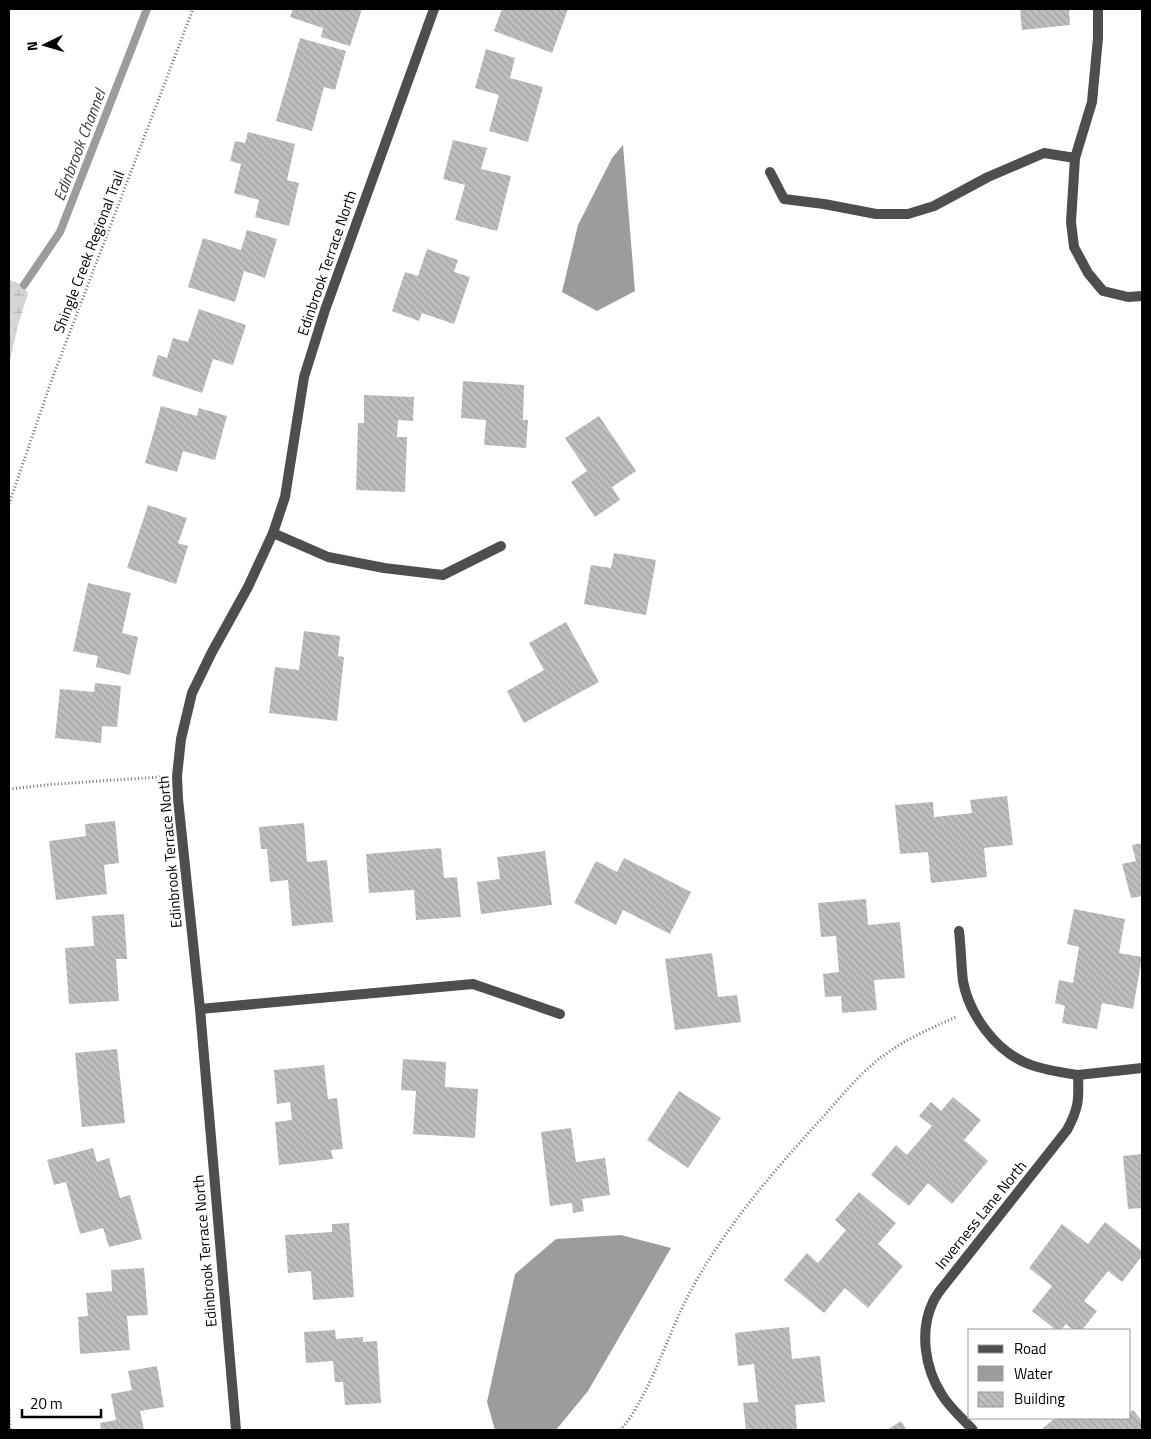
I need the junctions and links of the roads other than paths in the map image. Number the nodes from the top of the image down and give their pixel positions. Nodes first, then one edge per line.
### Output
1 (434, 9) edge
2 (1098, 9) edge
3 (1075, 158) junction
4 (770, 172) dead end
5 (1142, 296) edge
6 (273, 533) junction
7 (501, 546) dead end
8 (959, 931) dead end
9 (200, 1009) junction
10 (560, 1014) dead end
11 (1142, 1068) edge
12 (1078, 1074) junction
13 (236, 1430) edge
14 (973, 1430) edge

1 - 6 street, Edinbrook Terrace North
2 - 3 street
3 - 4 street
3 - 5 street
6 - 7 street
6 - 9 street, Edinbrook Terrace North
8 - 12 street
9 - 10 street
9 - 13 street, Edinbrook Terrace North
11 - 12 street
12 - 14 street, Inverness Lane North

